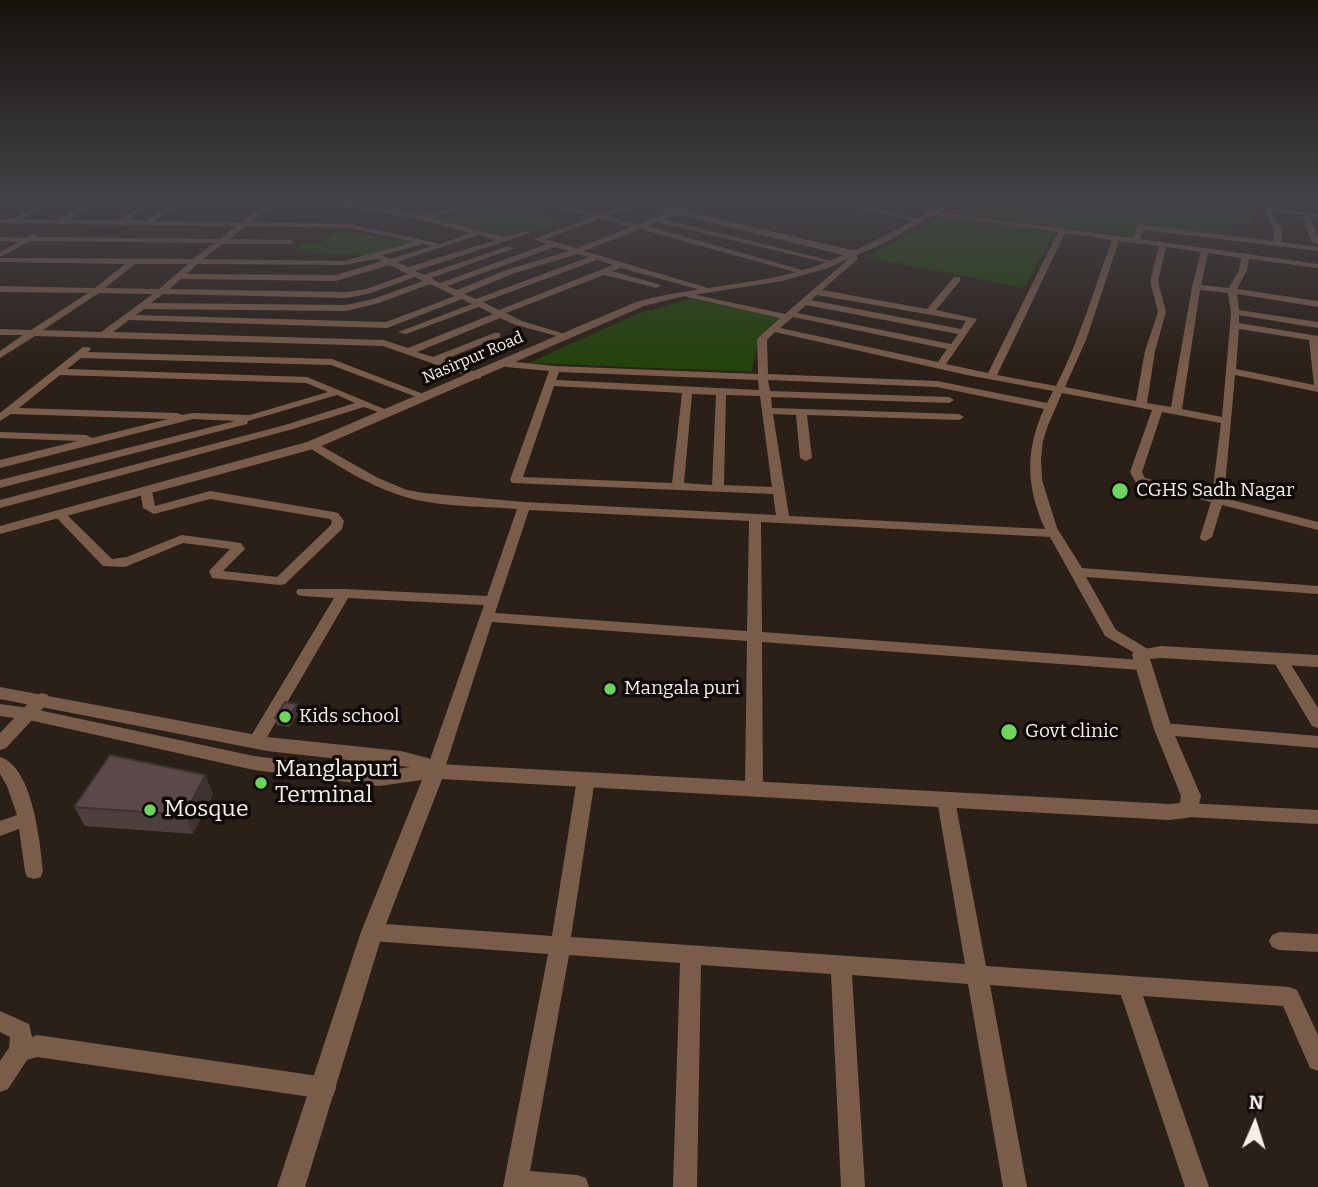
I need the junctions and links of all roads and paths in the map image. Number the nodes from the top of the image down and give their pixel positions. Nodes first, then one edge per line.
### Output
1 (84, 258) edge
2 (200, 258) edge
3 (364, 258) edge
4 (381, 258) edge
5 (402, 258) edge
6 (465, 258) edge
7 (481, 258) edge
8 (500, 258) edge
9 (553, 258) edge
10 (593, 258) edge
11 (601, 258) edge
12 (756, 258) edge
13 (817, 258) edge
14 (840, 258) edge
15 (854, 258) edge
16 (1049, 258) edge
17 (1109, 258) edge
18 (1159, 258) edge
19 (1203, 258) edge
20 (1244, 258) edge
21 (1261, 258) edge
22 (133, 261) junction
23 (196, 261) junction
24 (1279, 261) joint
25 (281, 262) junction
26 (391, 262) junction
27 (832, 262) junction
28 (621, 265) junction
29 (1318, 266) edge
30 (604, 272) junction
31 (805, 272) junction
32 (1304, 272) dead end
33 (1318, 274) edge
34 (180, 276) junction
35 (267, 277) junction
36 (423, 278) junction
37 (957, 279) dead end
38 (1196, 287) junction
39 (0, 289) edge
40 (18, 289) junction
41 (705, 290) junction
42 (97, 291) junction
43 (1232, 291) junction
44 (162, 292) junction
45 (817, 292) junction
46 (684, 293) junction
47 (460, 295) junction
48 (0, 301) edge
49 (805, 302) junction
50 (478, 303) junction
51 (1318, 304) edge
52 (140, 306) junction
53 (930, 311) junction
54 (1235, 312) junction
55 (500, 314) junction
56 (789, 316) junction
57 (125, 317) junction
58 (1318, 325) edge
59 (1234, 326) junction
60 (774, 329) junction
61 (0, 332) edge
62 (403, 332) dead end
63 (964, 332) junction
64 (33, 333) junction
65 (102, 335) junction
66 (497, 335) dead end
67 (565, 337) junction
68 (1316, 339) edge
69 (954, 347) junction
70 (410, 351) junction
71 (0, 355) edge
72 (79, 355) junction
73 (435, 360) junction
74 (506, 364) junction
75 (940, 366) junction
76 (555, 369) junction
77 (1230, 371) junction
78 (58, 372) junction
79 (477, 376) junction
80 (763, 376) junction
81 (991, 376) junction
82 (550, 383) junction
83 (1318, 386) edge
84 (1060, 389) junction
85 (687, 391) junction
86 (338, 392) junction
87 (720, 392) junction
88 (765, 394) junction
89 (426, 397) junction
90 (949, 400) dead end
91 (365, 402) junction
92 (1141, 404) junction
93 (1050, 407) junction
94 (1158, 407) junction
95 (10, 411) junction
96 (768, 411) junction
97 (1176, 411) junction
98 (801, 412) junction
99 (389, 413) junction
100 (193, 416) junction
101 (959, 416) dead end
102 (0, 418) edge
103 (251, 418) junction
104 (1227, 421) junction
105 (0, 436) edge
106 (107, 439) junction
107 (312, 446) junction
108 (806, 458) dead end
109 (0, 464) edge
110 (0, 484) edge
111 (678, 486) junction
112 (718, 487) junction
113 (146, 491) junction
114 (779, 491) junction
115 (1217, 502) junction
116 (0, 504) edge
117 (524, 506) junction
118 (59, 514) junction
119 (755, 518) junction
120 (783, 519) junction
121 (1318, 526) edge
122 (0, 530) edge
123 (1052, 533) junction
124 (1206, 537) dead end
125 (1076, 572) junction
126 (1318, 590) edge
127 (303, 592) dead end
128 (344, 593) junction
129 (492, 601) junction
130 (487, 617) junction
131 (754, 638) junction
132 (1148, 657) junction
133 (1280, 659) junction
134 (1318, 661) edge
135 (0, 693) edge
136 (42, 699) junction
137 (0, 710) edge
138 (29, 713) junction
139 (1318, 722) edge
140 (1163, 729) junction
141 (257, 740) junction
142 (1318, 742) edge
143 (0, 744) edge
144 (3, 769) edge
145 (435, 771) junction
146 (586, 779) junction
147 (754, 789) junction
148 (947, 800) junction
149 (1187, 810) junction
150 (1318, 817) edge
151 (27, 819) junction
152 (0, 829) edge
153 (34, 871) dead end
154 (372, 932) junction
155 (1279, 941) dead end
156 (1318, 943) edge
157 (560, 946) junction
158 (691, 955) junction
159 (841, 965) junction
160 (977, 975) junction
161 (1129, 986) junction
162 (0, 1021) edge
163 (20, 1051) junction
164 (1318, 1060) edge
165 (0, 1081) edge
166 (325, 1088) junction
167 (515, 1184) edge
168 (291, 1187) edge
169 (577, 1187) edge
170 (685, 1187) edge
171 (853, 1187) edge
172 (1015, 1187) edge
173 (1196, 1187) edge

1 - 22 street
2 - 23 street
3 - 25 street
4 - 26 street
5 - 26 street
6 - 36 street
7 - 36 street
8 - 36 street
9 - 47 street
10 - 50 street
11 - 28 street
12 - 31 street
13 - 27 street
14 - 27 street, Nasirpur Road
15 - 45 street
16 - 81 street
17 - 84 street
18 - 92 street
19 - 38 street
20 - 43 street
21 - 24 street
22 - 23 street
22 - 42 street
23 - 25 street
23 - 34 street
24 - 29 street
25 - 35 street
26 - 35 street
26 - 36 street
27 - 31 street, Nasirpur Road
28 - 30 street
28 - 41 street
30 - 46 street
30 - 55 street
31 - 41 street, Nasirpur Road
32 - 33 street
34 - 35 street
34 - 44 street
36 - 44 street
36 - 47 street
36 - 52 street
37 - 53 street
38 - 43 street
38 - 97 street
39 - 40 street
40 - 42 street
40 - 48 street
41 - 46 street, Nasirpur Road
42 - 44 street
42 - 64 street
43 - 51 street
43 - 54 street
44 - 52 street
45 - 49 street
45 - 53 street
46 - 56 street
46 - 67 street, Nasirpur Road
47 - 50 street
47 - 57 street
49 - 56 street
49 - 63 street
50 - 55 street
50 - 62 street
52 - 57 street
53 - 63 street
54 - 58 street
54 - 59 street
55 - 67 street
55 - 70 street
56 - 60 street
56 - 69 street
57 - 65 street
59 - 68 street
59 - 77 street
60 - 75 street
60 - 80 street
61 - 64 street
63 - 69 street
64 - 65 street
64 - 71 street
65 - 70 street
65 - 72 street
66 - 73 street
67 - 74 street, Nasirpur Road
68 - 83 street
69 - 75 street
70 - 73 street
72 - 78 street
72 - 89 street
73 - 79 street
74 - 76 street
74 - 79 street, Nasirpur Road
75 - 81 street
76 - 80 street
76 - 82 street
77 - 83 street
77 - 104 street
78 - 86 street
78 - 95 street
79 - 89 street, Nasirpur Road
80 - 88 street
80 - 93 street
81 - 84 street
82 - 85 street
82 - 111 street
84 - 92 street
84 - 93 street
85 - 87 street
85 - 111 street
86 - 91 street
86 - 103 street
87 - 88 street
87 - 112 street
88 - 90 street
88 - 96 street
89 - 99 street, Nasirpur Road
91 - 99 street
91 - 116 street
92 - 94 street
93 - 123 street
94 - 97 street
94 - 115 street
95 - 100 street
95 - 102 street
96 - 98 street
96 - 114 street
97 - 104 street
98 - 101 street
98 - 108 street
99 - 107 street, Nasirpur Road
100 - 103 street
100 - 106 street
103 - 110 street
104 - 115 street
105 - 106 street
106 - 109 street
107 - 113 street, Nasirpur Road
107 - 117 street
111 - 112 street
112 - 114 street
113 - 118 street, Nasirpur Road
113 - 118 street
114 - 120 street
115 - 121 street
115 - 124 street
117 - 119 street
117 - 129 street
118 - 122 street, Nasirpur Road
119 - 120 street
119 - 131 street
120 - 123 street
123 - 125 street
125 - 126 street
125 - 132 street
127 - 128 street
128 - 129 street
128 - 141 street
129 - 130 street
130 - 131 street
130 - 145 street
131 - 132 street
131 - 147 street
132 - 133 street
132 - 140 street
133 - 134 street
133 - 139 street
135 - 136 street
136 - 138 street
136 - 141 street
137 - 138 street
138 - 143 street
138 - 145 street
140 - 142 street
140 - 149 street
141 - 145 street
144 - 151 street
145 - 146 street
145 - 154 street
146 - 147 street
146 - 157 street
147 - 148 street
148 - 149 street
148 - 160 street
149 - 150 street
151 - 152 street
151 - 153 street
154 - 157 street
154 - 166 street
155 - 156 street
157 - 158 street
157 - 167 street
158 - 159 street
158 - 170 street
159 - 160 street
159 - 171 street
160 - 161 street
160 - 172 street
161 - 164 street
161 - 173 street
162 - 163 street
163 - 165 street
163 - 166 street
166 - 168 street
167 - 169 street

